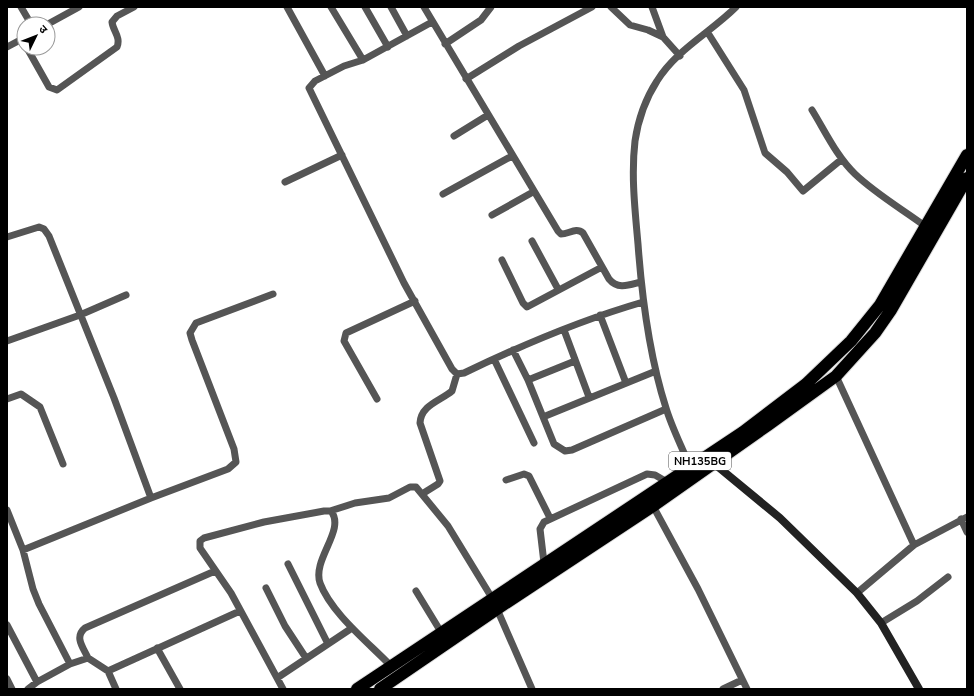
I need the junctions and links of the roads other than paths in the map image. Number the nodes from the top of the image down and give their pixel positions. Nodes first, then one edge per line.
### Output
1 (21, 7) edge
2 (134, 7) edge
3 (287, 7) edge
4 (331, 7) edge
5 (365, 7) edge
6 (391, 7) edge
7 (424, 7) edge
8 (492, 7) edge
9 (592, 7) edge
10 (611, 7) edge
11 (652, 7) edge
12 (736, 7) edge
13 (74, 8) edge
14 (26, 16) edge
15 (56, 19) edge
16 (432, 22) junction
17 (708, 33) junction
18 (407, 36) junction
19 (663, 37) junction
20 (445, 44) junction
21 (388, 47) junction
22 (32, 56) edge
23 (680, 56) junction
24 (363, 60) junction
25 (325, 76) junction
26 (466, 79) junction
27 (812, 110) dead end
28 (488, 115) junction
29 (454, 136) dead end
30 (342, 155) junction
31 (967, 155) edge
32 (512, 156) junction
33 (842, 159) junction
34 (967, 178) edge
35 (285, 182) dead end
36 (533, 192) junction
37 (442, 194) dead end
38 (492, 216) dead end
39 (925, 226) junction
40 (7, 237) edge
41 (532, 241) dead end
42 (502, 260) dead end
43 (602, 267) junction
44 (641, 282) junction
45 (558, 289) junction
46 (273, 294) dead end
47 (126, 295) dead end
48 (415, 301) junction
49 (643, 302) junction
50 (80, 315) junction
51 (600, 315) junction
52 (564, 330) junction
53 (7, 341) edge
54 (513, 350) junction
55 (494, 359) junction
56 (575, 361) junction
57 (656, 371) junction
58 (457, 374) junction
59 (836, 376) junction
60 (528, 380) junction
61 (626, 382) junction
62 (589, 397) junction
63 (7, 399) edge
64 (377, 399) dead end
65 (666, 408) junction
66 (543, 417) junction
67 (534, 443) dead end
68 (709, 460) junction
69 (63, 464) dead end
70 (690, 467) junction
71 (506, 480) dead end
72 (667, 482) junction
73 (422, 494) junction
74 (151, 498) junction
75 (653, 506) junction
76 (7, 510) edge
77 (330, 511) junction
78 (550, 518) junction
79 (964, 518) edge
80 (967, 532) edge
81 (914, 545) junction
82 (23, 550) junction
83 (544, 563) junction
84 (288, 564) dead end
85 (215, 571) junction
86 (948, 577) dead end
87 (266, 588) dead end
88 (416, 591) dead end
89 (856, 593) junction
90 (495, 603) junction
91 (240, 611) junction
92 (7, 624) edge
93 (881, 624) junction
94 (352, 628) junction
95 (441, 632) junction
96 (328, 644) junction
97 (157, 648) junction
98 (88, 658) junction
99 (306, 658) junction
100 (70, 664) junction
101 (391, 666) junction
102 (108, 671) junction
103 (277, 678) junction
104 (7, 679) edge
105 (742, 680) junction
106 (37, 682) junction
107 (12, 689) edge
108 (28, 689) edge
109 (116, 689) edge
110 (180, 689) edge
111 (283, 689) edge
112 (357, 689) edge
113 (380, 689) edge
114 (532, 689) edge
115 (722, 689) edge
116 (747, 689) edge
117 (919, 689) edge

1 - 14 street
2 - 22 street
3 - 25 street
4 - 24 street
5 - 21 street
6 - 18 street
7 - 16 street
8 - 20 street
9 - 26 street
10 - 19 street
11 - 19 street
12 - 17 street
13 - 15 street
16 - 18 street
16 - 20 street
17 - 23 street
17 - 33 street
18 - 21 street
19 - 23 street
20 - 26 street
21 - 24 street
23 - 44 street
24 - 25 street
25 - 30 street
26 - 28 street
27 - 33 street
28 - 29 street
28 - 32 street
30 - 35 street
30 - 48 street
31 - 39 highway, NH135BG
32 - 36 street
32 - 37 street
33 - 39 street
34 - 59 highway, NH135BG
36 - 38 street
36 - 43 street
39 - 68 highway, NH135BG
40 - 50 street
41 - 45 street
42 - 45 street
43 - 44 street
43 - 45 street
44 - 49 street
46 - 74 street
47 - 50 street
48 - 58 street
48 - 64 street
49 - 51 street
49 - 57 street
50 - 53 street
50 - 74 street
51 - 52 street
51 - 61 street
52 - 54 street
52 - 56 street
54 - 55 street
54 - 60 street
55 - 58 street
55 - 67 street
56 - 60 street
56 - 62 street
57 - 61 street
57 - 65 street
58 - 73 street
59 - 68 highway, NH135BG
59 - 81 street
60 - 66 street
61 - 62 street
62 - 66 street
63 - 69 street
65 - 66 street
65 - 70 street
68 - 70 highway, NH135BG
68 - 75 highway, NH135BG
68 - 89 street
70 - 72 highway, NH135BG
71 - 78 street
72 - 78 street
72 - 83 highway, NH135BG
73 - 77 street
73 - 90 street
74 - 82 street
75 - 90 highway, NH135BG
75 - 105 street
76 - 82 street
77 - 85 street
77 - 94 street
78 - 83 street
79 - 80 street
79 - 81 street
81 - 89 street
82 - 100 street
83 - 90 highway, NH135BG
84 - 96 street
85 - 91 street
85 - 98 street
86 - 93 street
87 - 99 street
88 - 95 street
89 - 93 street
90 - 95 highway, NH135BG
90 - 113 highway, NH135BG
90 - 114 street
91 - 97 street
91 - 103 street
92 - 106 street
93 - 117 street
94 - 96 street
94 - 101 street
95 - 101 highway, NH135BG
96 - 99 street
97 - 102 street
97 - 110 street
98 - 100 street
98 - 102 street
99 - 103 street
100 - 106 street
101 - 112 highway, NH135BG
102 - 109 street
103 - 111 street
104 - 107 street
105 - 115 street
105 - 116 street
106 - 108 street

